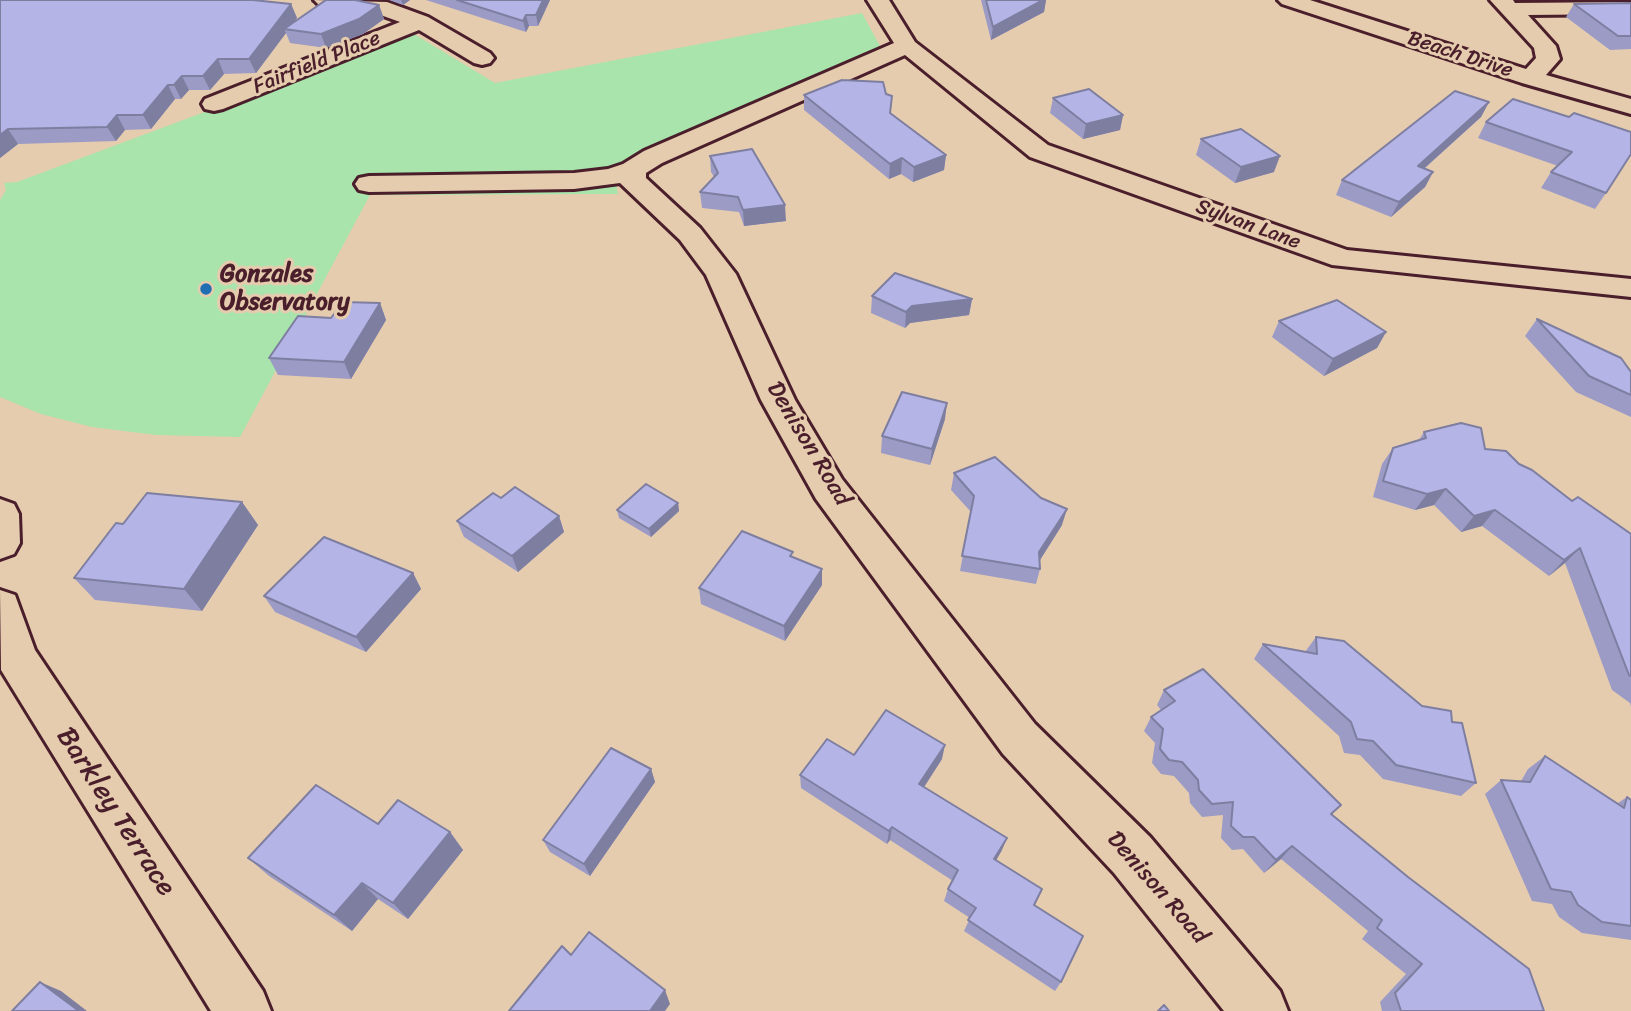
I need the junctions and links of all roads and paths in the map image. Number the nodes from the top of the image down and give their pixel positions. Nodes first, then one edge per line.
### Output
1 (325, 0) edge
2 (878, 0) edge
3 (1289, 0) edge
4 (1506, 4) edge
5 (1631, 8) edge
6 (421, 22) junction
7 (907, 46) junction
8 (482, 58) dead end
9 (1530, 78) junction
10 (214, 104) dead end
11 (1631, 107) edge
12 (633, 170) junction
13 (369, 184) dead end
14 (1631, 288) edge
15 (0, 514) edge
16 (0, 543) edge
17 (0, 607) edge
18 (243, 1011) edge
19 (1260, 1011) edge

1 - 6 street, Fairfield Place
2 - 7 street
3 - 9 street, Beach Drive
4 - 5 street
4 - 9 street
6 - 8 street, Fairfield Place
6 - 10 street, Fairfield Place
7 - 12 street
7 - 14 street, Sylvan Lane
9 - 11 street, Beach Drive
12 - 13 street
12 - 19 street, Denison Road
15 - 16 street
17 - 18 street, Barkley Terrace

